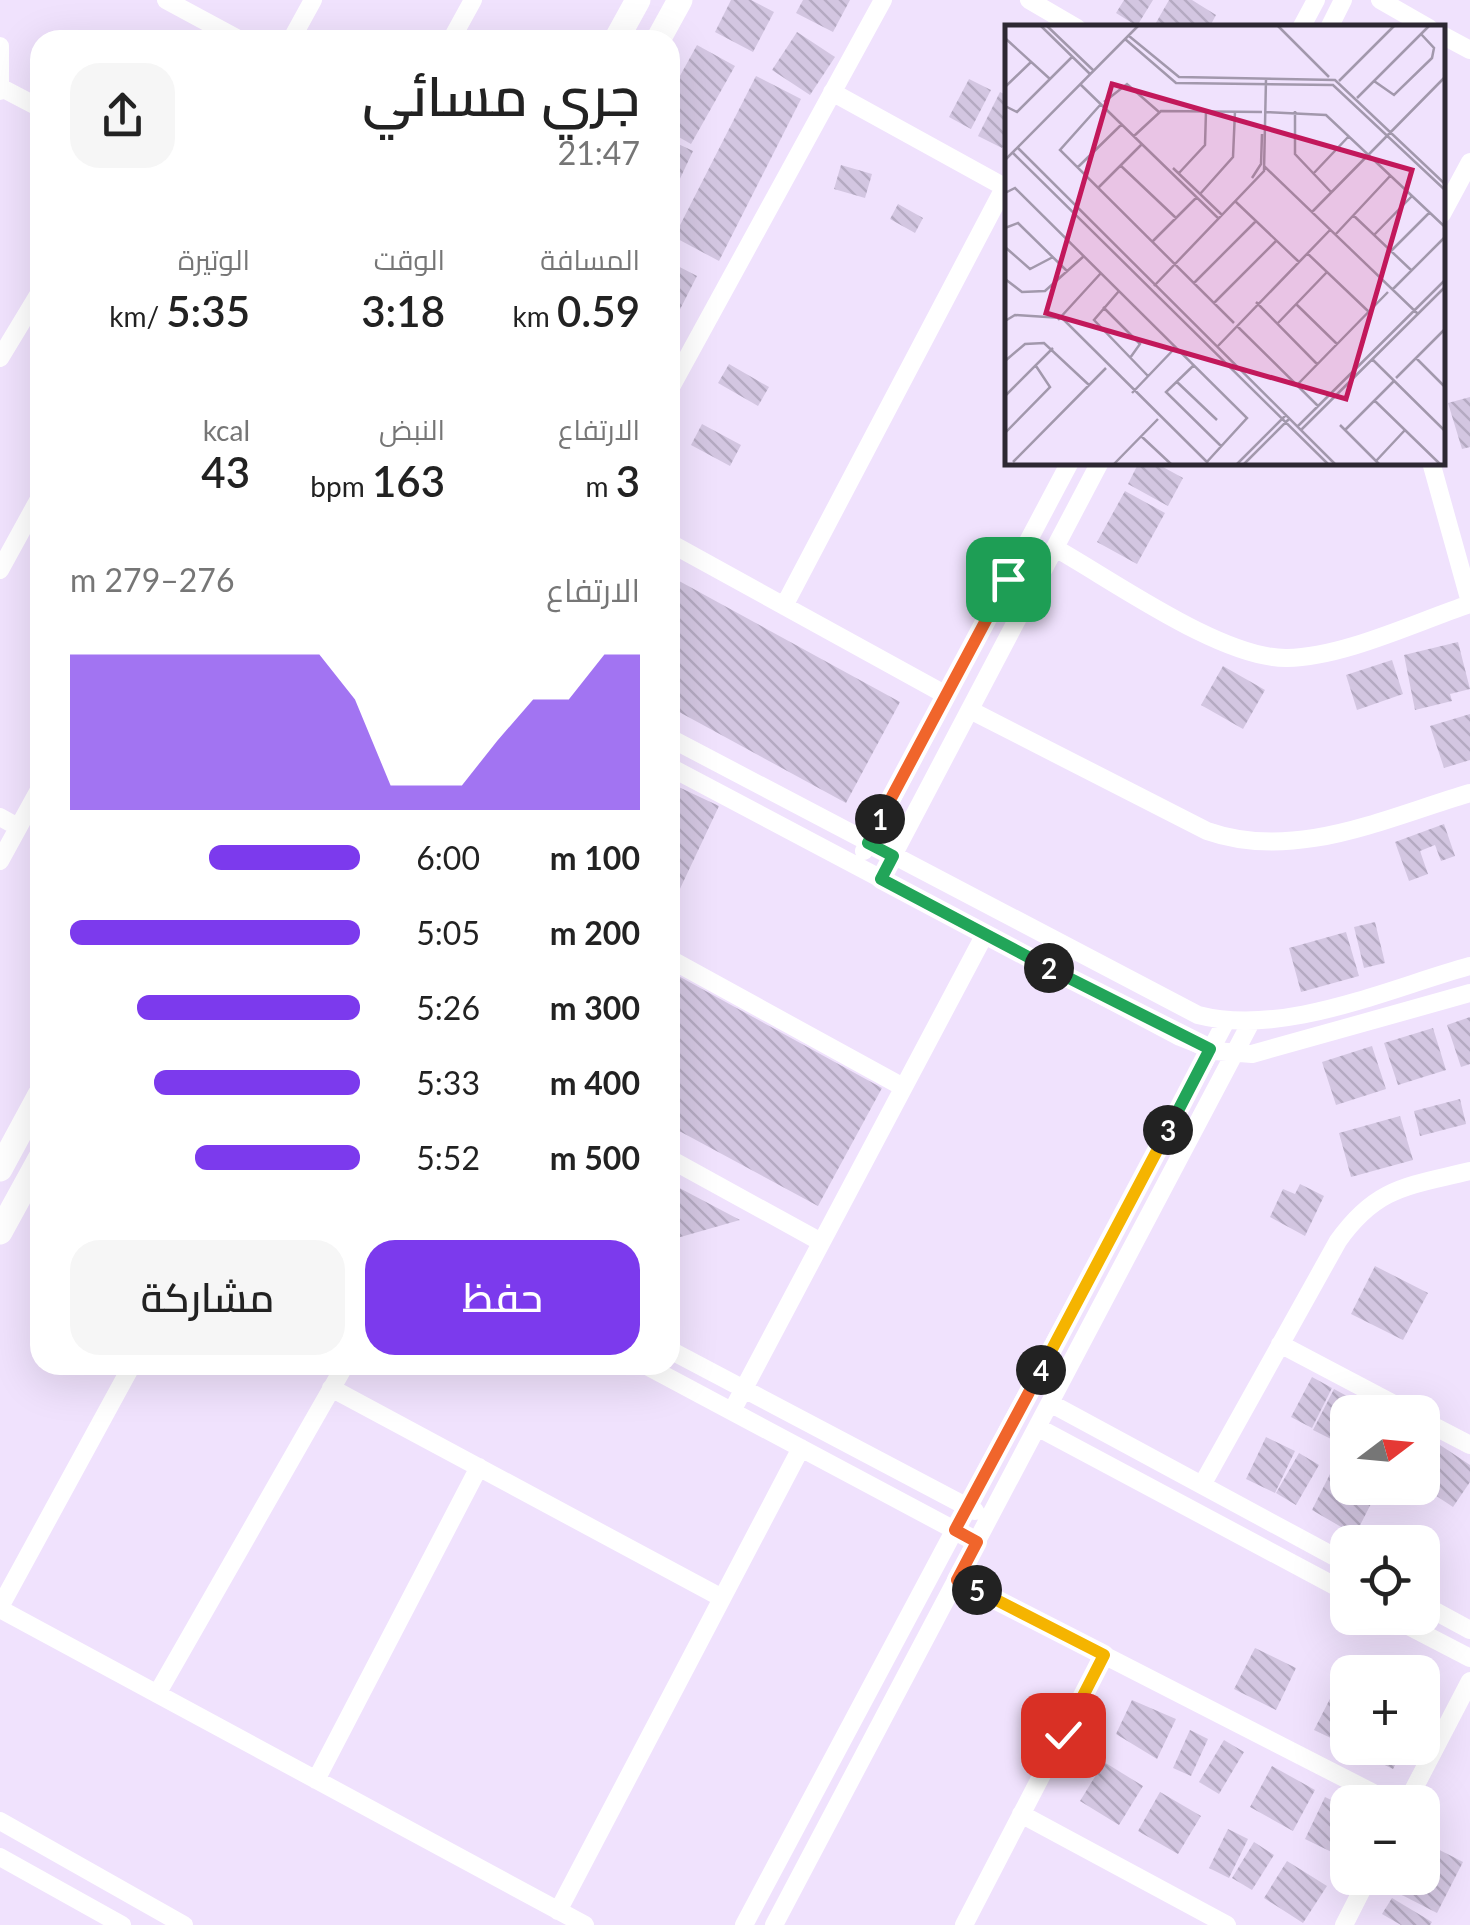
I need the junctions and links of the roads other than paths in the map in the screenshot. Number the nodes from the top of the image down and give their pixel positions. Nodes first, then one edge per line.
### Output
1 (166, 0) edge
2 (314, 0) edge
3 (473, 0) edge
4 (638, 0) edge
5 (680, 0) edge
6 (883, 0) edge
7 (1028, 0) edge
8 (1316, 0) edge
9 (1343, 0) edge
10 (1380, 0) edge
11 (1072, 25) edge
12 (1304, 25) edge
13 (1330, 25) edge
14 (1424, 25) edge
15 (222, 30) edge
16 (297, 30) edge
17 (456, 30) edge
18 (622, 30) edge
19 (664, 30) edge
20 (1445, 37) edge
21 (0, 46) edge
22 (1470, 50) edge
23 (0, 88) edge
24 (832, 92) junction
25 (30, 103) edge
26 (1470, 162) edge
27 (1005, 187) edge
28 (1005, 190) edge
29 (1445, 208) edge
30 (30, 308) edge
31 (0, 358) edge
32 (680, 370) edge
33 (1068, 465) edge
34 (1098, 465) edge
35 (1432, 465) edge
36 (30, 516) edge
37 (1055, 548) junction
38 (680, 549) edge
39 (0, 570) edge
40 (1470, 603) edge
41 (784, 606) junction
42 (946, 696) junction
43 (970, 710) junction
44 (680, 743) edge
45 (680, 772) edge
46 (1470, 793) edge
47 (30, 806) edge
48 (0, 818) edge
49 (18, 827) junction
50 (868, 843) junction
51 (893, 856) junction
52 (0, 860) edge
53 (856, 866) junction
54 (881, 879) junction
55 (984, 934) junction
56 (680, 964) edge
57 (1470, 966) edge
58 (1470, 993) edge
59 (1226, 1021) junction
60 (1252, 1022) junction
61 (1210, 1049) junction
62 (1235, 1053) junction
63 (904, 1087) junction
64 (30, 1114) edge
65 (680, 1164) edge
66 (0, 1169) edge
67 (1470, 1171) edge
68 (30, 1176) edge
69 (0, 1232) edge
70 (821, 1242) junction
71 (1280, 1344) junction
72 (680, 1355) edge
73 (127, 1375) edge
74 (338, 1375) edge
75 (664, 1375) edge
76 (331, 1388) junction
77 (744, 1388) junction
78 (1376, 1395) edge
79 (1050, 1403) junction
80 (732, 1411) junction
81 (1037, 1427) junction
82 (1440, 1429) edge
83 (1470, 1445) edge
84 (801, 1448) junction
85 (479, 1467) junction
86 (1202, 1485) junction
87 (968, 1507) junction
88 (989, 1518) junction
89 (955, 1530) junction
90 (977, 1542) junction
91 (1330, 1554) edge
92 (957, 1580) junction
93 (1330, 1583) edge
94 (722, 1598) junction
95 (0, 1608) edge
96 (1440, 1614) edge
97 (1470, 1630) edge
98 (1426, 1635) edge
99 (1104, 1655) junction
100 (1470, 1658) edge
101 (1470, 1681) edge
102 (156, 1694) junction
103 (316, 1780) junction
104 (1358, 1785) edge
105 (1416, 1785) edge
106 (1021, 1814) junction
107 (0, 1822) edge
108 (0, 1857) edge
109 (1359, 1895) edge
110 (558, 1910) junction
111 (122, 1925) edge
112 (184, 1925) edge
113 (585, 1925) edge
114 (744, 1925) edge
115 (774, 1925) edge
116 (964, 1925) edge
117 (1228, 1925) edge
118 (1344, 1925) edge

1 - 15 street
2 - 16 street
3 - 17 street
4 - 18 street
5 - 19 street
6 - 24 street
7 - 11 street
8 - 12 street
9 - 13 street
10 - 14 street
20 - 22 street
21 - 23 street
23 - 25 street
24 - 27 street
24 - 32 street
26 - 29 street
28 - 41 street
30 - 31 street
33 - 42 street
34 - 37 street
35 - 40 street
36 - 39 street
37 - 40 street
37 - 43 street
38 - 41 street
41 - 42 street
42 - 50 street
43 - 46 street
43 - 51 street
44 - 50 street
45 - 53 street
47 - 49 street
48 - 49 street
49 - 52 street
50 - 51 street
50 - 53 street
51 - 54 street
51 - 59 street
53 - 54 street
54 - 55 street
55 - 61 street
55 - 63 street
56 - 63 street
57 - 60 street
58 - 62 street
59 - 60 street
59 - 61 street
60 - 62 street
61 - 62 street
61 - 87 street
62 - 79 street
63 - 70 street
64 - 66 street
65 - 70 street
67 - 71 street
68 - 69 street
70 - 77 street
71 - 78 street
71 - 86 street
72 - 77 street
73 - 95 street
74 - 76 street
75 - 80 street
76 - 85 street
76 - 102 street
77 - 80 street
77 - 87 street
79 - 81 street
79 - 86 street
80 - 84 street
81 - 88 street
81 - 93 street
82 - 83 street
84 - 89 street
84 - 94 street
85 - 94 street
85 - 103 street
86 - 91 street
87 - 88 street
87 - 89 street
88 - 90 street
89 - 90 street
89 - 114 street
90 - 92 street
92 - 99 street
92 - 115 street
94 - 110 street
95 - 102 street
96 - 97 street
98 - 100 street
99 - 104 street
99 - 106 street
101 - 105 street
102 - 103 street
103 - 110 street
106 - 116 street
106 - 117 street
107 - 112 street
108 - 111 street
109 - 118 street
110 - 113 street

